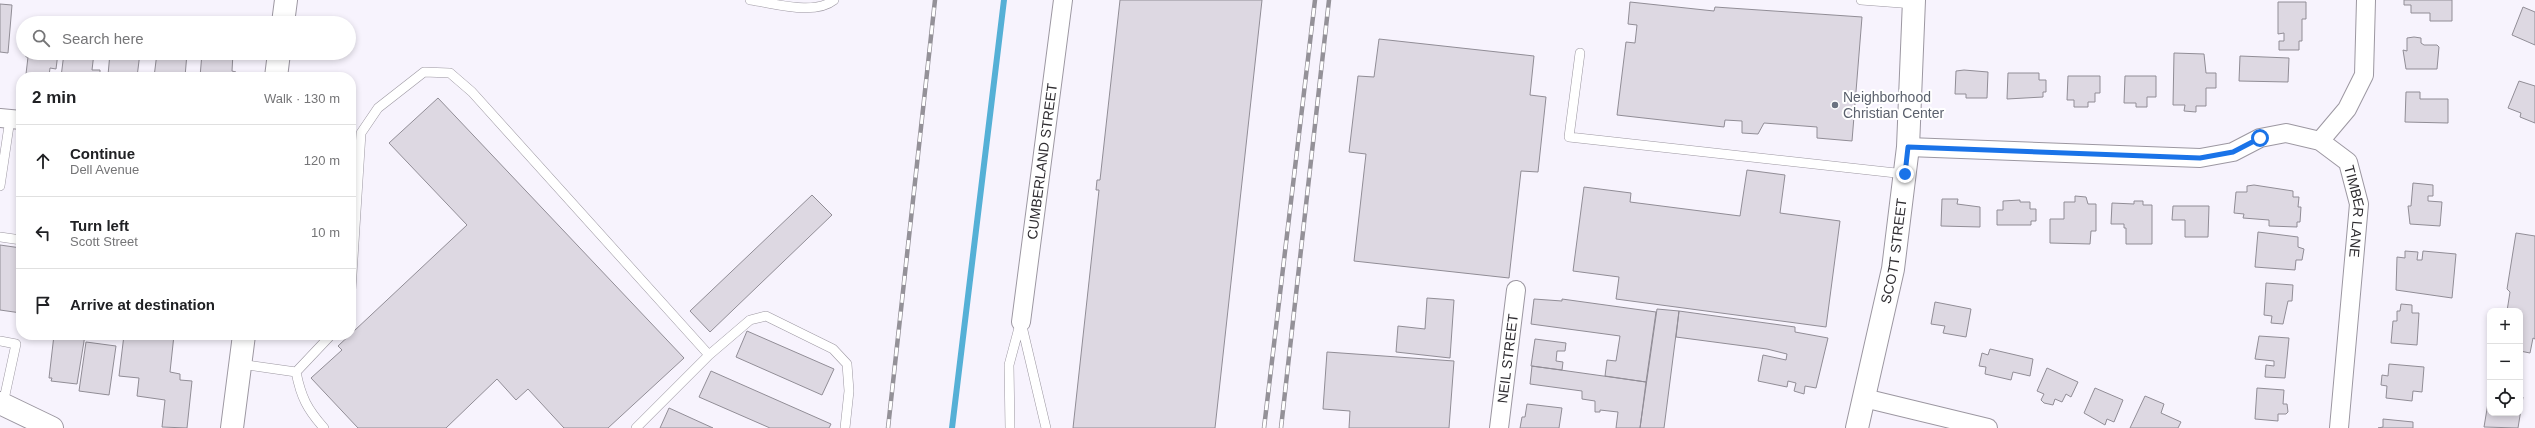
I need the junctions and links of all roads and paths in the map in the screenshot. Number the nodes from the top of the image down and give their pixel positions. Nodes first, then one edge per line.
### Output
1 (286, 0) edge
2 (750, 0) edge
3 (834, 0) edge
4 (1063, 0) edge
5 (1861, 0) edge
6 (2366, 0) edge
7 (1914, 2) edge
8 (284, 16) edge
9 (1580, 53) dead end
10 (278, 60) edge
11 (277, 72) edge
12 (10, 119) edge
13 (2320, 141) junction
14 (1908, 147) junction
15 (1905, 174) junction
16 (0, 186) edge
17 (356, 203) edge
18 (0, 237) edge
19 (16, 239) edge
20 (1516, 290) dead end
21 (1021, 322) junction
22 (243, 340) edge
23 (326, 340) edge
24 (0, 341) edge
25 (709, 356) junction
26 (240, 364) junction
27 (296, 372) junction
28 (1864, 398) junction
29 (2, 404) edge
30 (29, 423) edge
31 (52, 428) edge
32 (232, 428) edge
33 (324, 428) edge
34 (636, 428) edge
35 (845, 428) edge
36 (1010, 428) edge
37 (1046, 428) edge
38 (1499, 428) edge
39 (1857, 428) edge
40 (1988, 428) edge
41 (2339, 428) edge

1 - 8 main road
2 - 3 lane
4 - 21 street, CUMBERLAND STREET
5 - 7 lane
6 - 13 street
7 - 14 main road, SCOTT STREET
9 - 15 lane
10 - 11 main road
12 - 16 lane
13 - 14 street
13 - 41 street, TIMBER LANE
14 - 15 main road, SCOTT STREET
15 - 28 main road, SCOTT STREET
17 - 25 lane
18 - 19 lane
20 - 38 street, NEIL STREET
21 - 36 lane
21 - 37 lane
22 - 26 main road
23 - 27 lane
24 - 29 lane
25 - 34 lane
25 - 35 lane
26 - 27 lane
26 - 32 main road
27 - 33 lane
28 - 39 main road, SCOTT STREET
28 - 40 street
29 - 30 main road
30 - 31 main road

